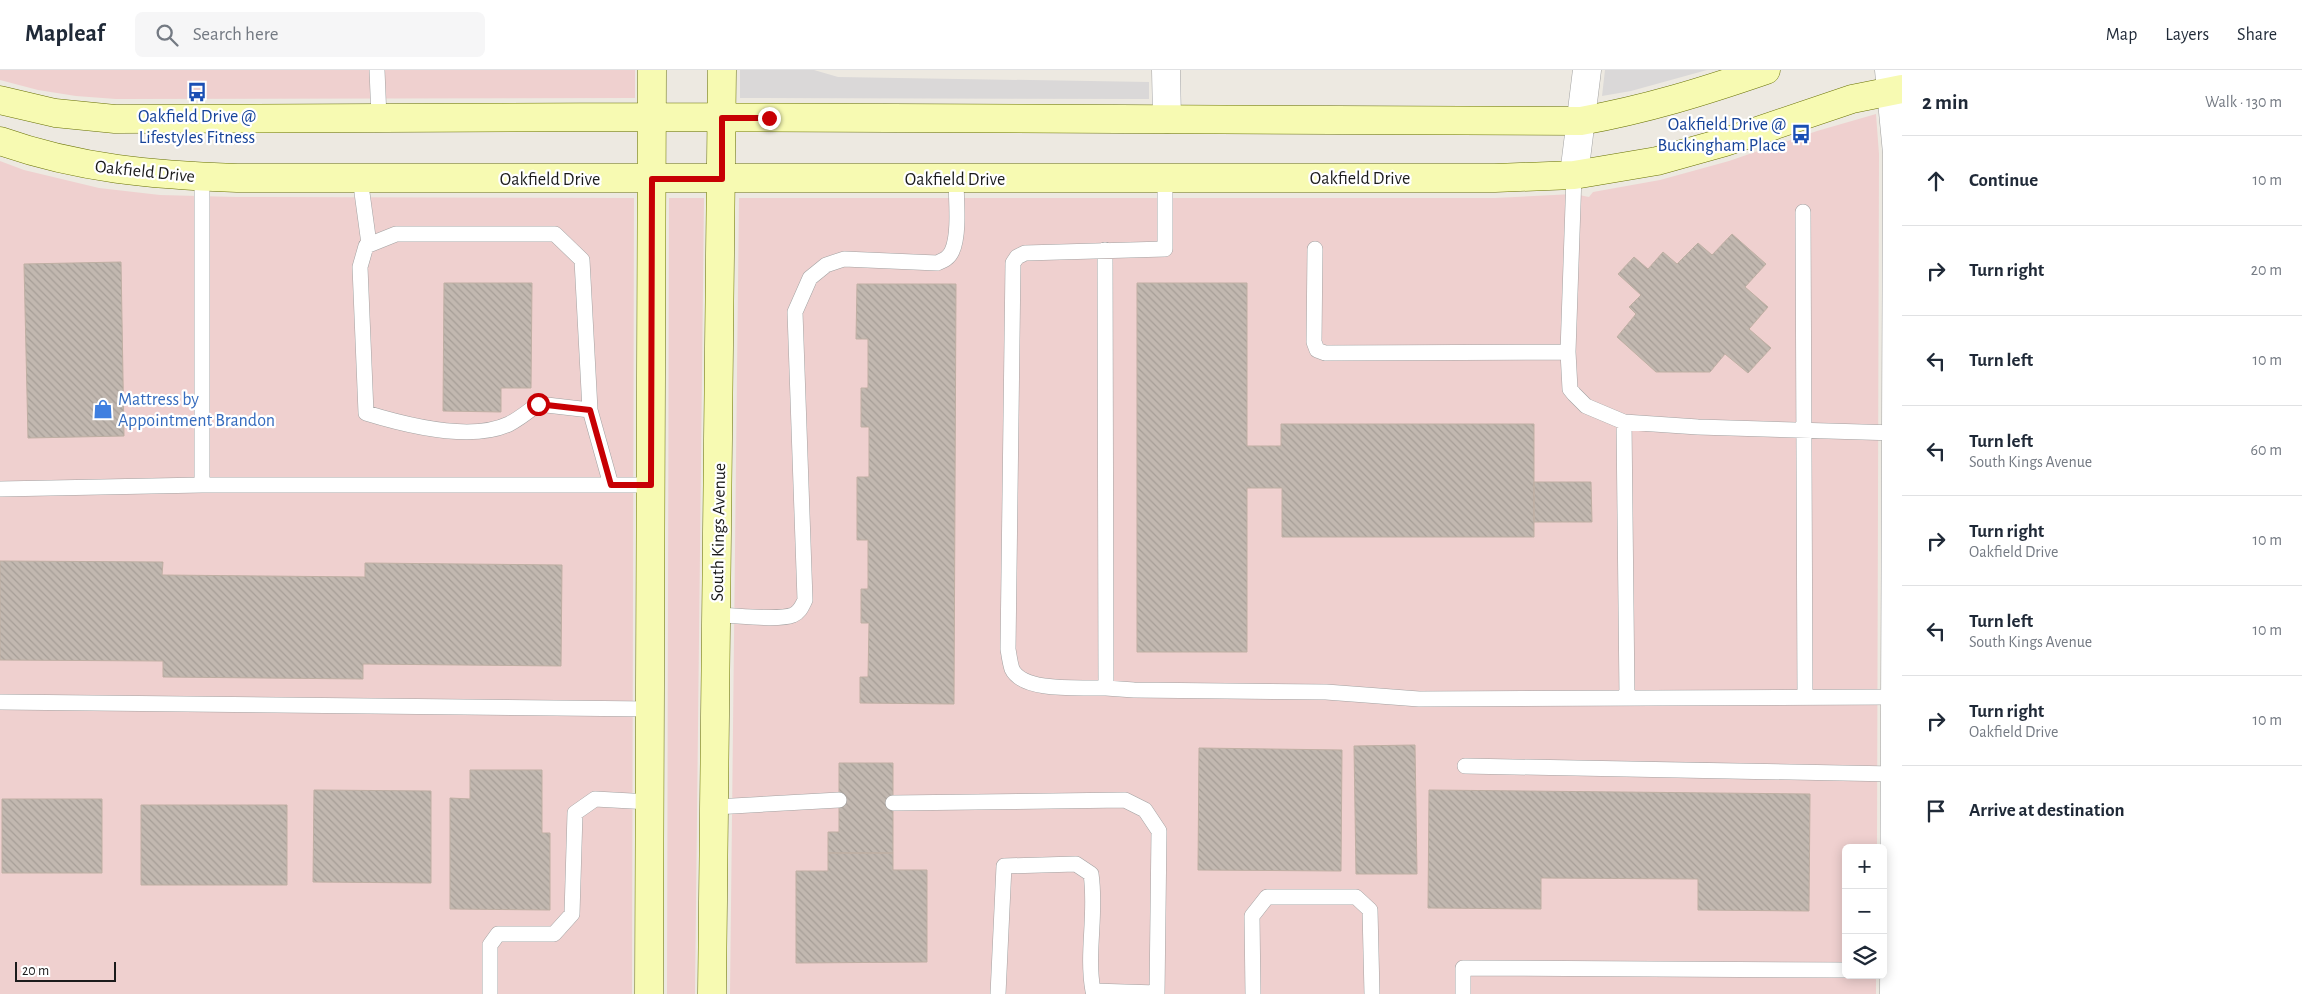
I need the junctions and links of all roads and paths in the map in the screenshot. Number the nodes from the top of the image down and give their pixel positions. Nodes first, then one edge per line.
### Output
1 (376, 70) edge
2 (652, 70) edge
3 (722, 70) edge
4 (1166, 70) edge
5 (1587, 70) edge
6 (1766, 70) edge
7 (1895, 83) edge
8 (0, 100) edge
9 (652, 117) junction
10 (379, 118) junction
11 (722, 118) junction
12 (1167, 119) junction
13 (1581, 120) junction
14 (1, 144) edge
15 (1574, 175) junction
16 (202, 176) junction
17 (360, 178) junction
18 (652, 179) junction
19 (722, 179) junction
20 (956, 179) junction
21 (1165, 179) junction
22 (1803, 212) dead end
23 (369, 244) junction
24 (1315, 249) dead end
25 (1105, 250) junction
26 (1899, 323) edge
27 (1568, 352) junction
28 (590, 410) junction
29 (1624, 422) junction
30 (1803, 430) junction
31 (1896, 433) junction
32 (202, 485) junction
33 (611, 485) junction
34 (651, 485) junction
35 (0, 489) edge
36 (717, 615) junction
37 (1106, 688) junction
38 (1898, 696) edge
39 (1627, 697) junction
40 (1805, 698) junction
41 (0, 702) edge
42 (650, 709) junction
43 (1897, 764) edge
44 (1465, 766) dead end
45 (839, 800) dead end
46 (650, 802) junction
47 (893, 803) dead end
48 (714, 806) junction
49 (1842, 970) edge
50 (1890, 978) edge
51 (1157, 993) edge
52 (490, 994) edge
53 (649, 994) edge
54 (712, 994) edge
55 (998, 994) edge
56 (1253, 994) edge
57 (1372, 994) edge
58 (1463, 994) edge

1 - 10 lane
2 - 9 street
3 - 11 street, South Kings Avenue
4 - 12 street
5 - 13 street
6 - 13 street
7 - 15 street, Oakfield Drive
7 - 26 street
8 - 10 street
9 - 10 street
9 - 11 street
9 - 18 street
11 - 12 street
11 - 19 street, South Kings Avenue
12 - 13 street
13 - 15 street
14 - 16 street, Oakfield Drive
15 - 21 street, Oakfield Drive
15 - 27 lane
16 - 17 street, Oakfield Drive
16 - 32 lane
17 - 18 street, Oakfield Drive
17 - 23 lane
18 - 19 street, Oakfield Drive
18 - 34 street
19 - 20 street, Oakfield Drive
19 - 36 street, South Kings Avenue
20 - 21 street, Oakfield Drive
20 - 36 lane
21 - 25 lane
22 - 30 lane
23 - 28 lane
23 - 28 lane
24 - 27 lane
25 - 37 lane
25 - 37 lane
26 - 31 street
27 - 29 lane
28 - 33 lane
29 - 30 lane
29 - 39 lane
30 - 31 lane
30 - 40 lane
31 - 38 street
32 - 33 lane
32 - 35 lane
33 - 34 lane
34 - 42 street
36 - 48 street, South Kings Avenue
37 - 39 lane
38 - 40 lane
38 - 43 street
39 - 40 lane
41 - 42 lane
42 - 46 street
43 - 44 lane
43 - 50 street
45 - 48 lane
46 - 52 lane
46 - 53 street
47 - 51 lane
48 - 54 street, South Kings Avenue
49 - 58 lane
51 - 55 lane
56 - 57 lane

